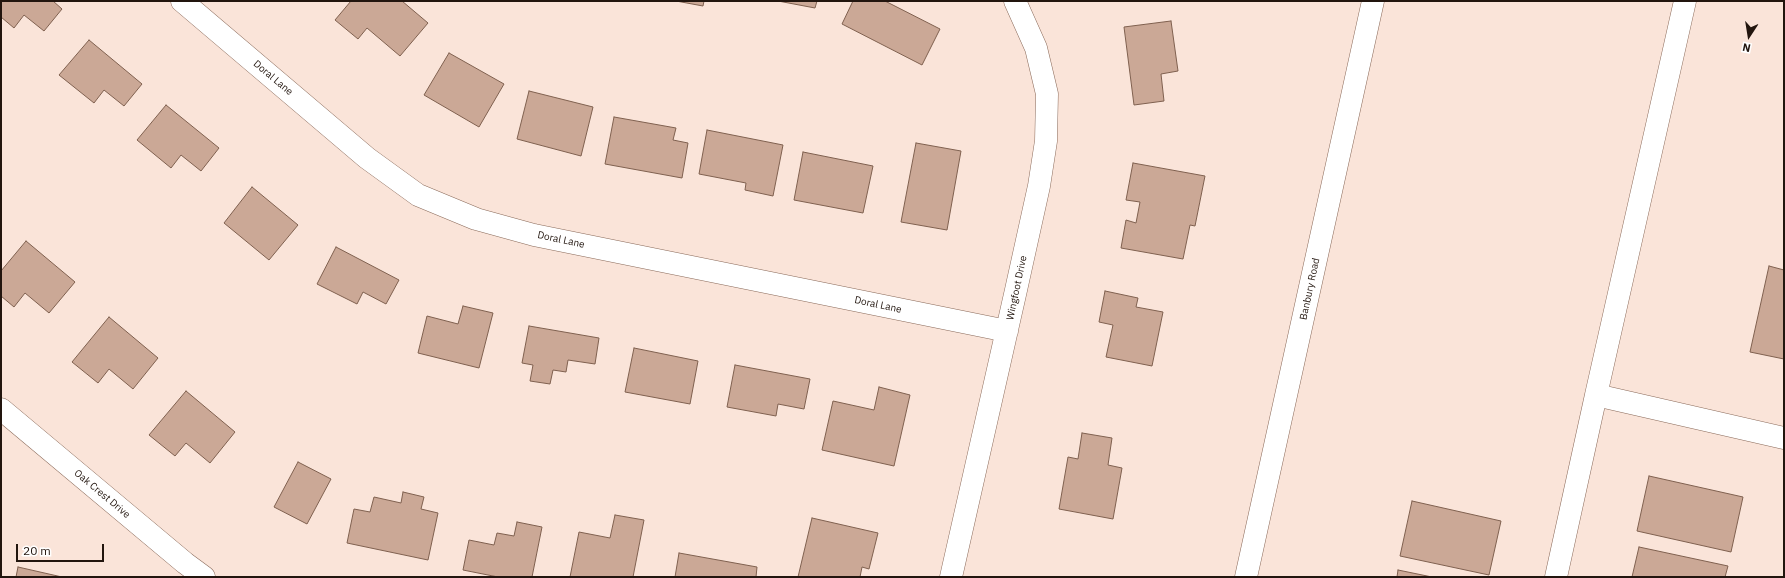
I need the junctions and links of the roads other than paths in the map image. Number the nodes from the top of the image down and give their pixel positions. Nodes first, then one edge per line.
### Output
1 (182, 1) edge
2 (1015, 1) edge
3 (1373, 1) edge
4 (1685, 1) edge
5 (1007, 331) junction
6 (1596, 395) junction
7 (1, 409) edge
8 (1784, 438) edge
9 (204, 577) edge
10 (952, 577) edge
11 (1246, 577) edge
12 (1556, 577) edge

1 - 5 street, Doral Lane
2 - 5 street, Wingfoot Drive
3 - 11 street, Banbury Road
4 - 6 street
5 - 10 street, Wingfoot Drive
6 - 8 street
6 - 12 street
7 - 9 street, Oak Crest Drive

